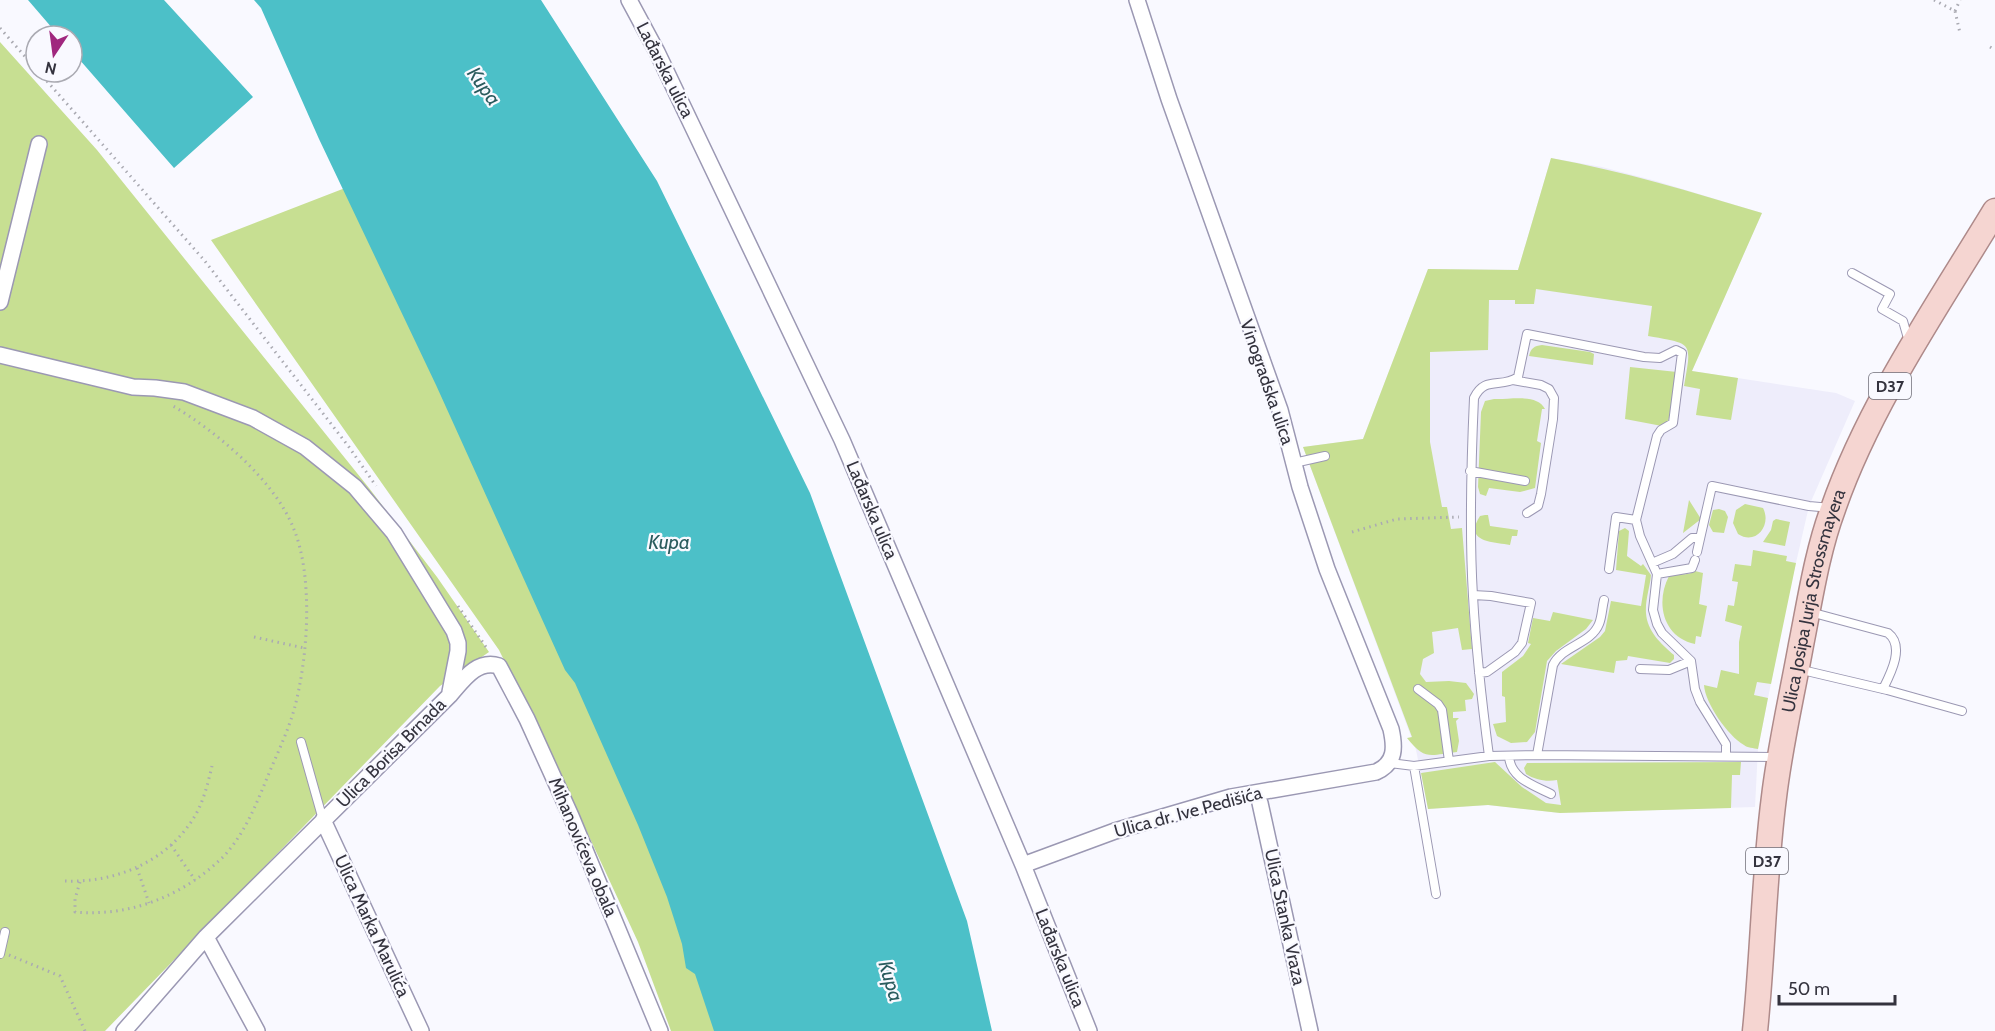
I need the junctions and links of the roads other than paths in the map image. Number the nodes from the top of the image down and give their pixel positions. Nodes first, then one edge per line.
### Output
1 (629, 0) edge
2 (1137, 0) edge
3 (39, 144) dead end
4 (1995, 211) edge
5 (1852, 273) dead end
6 (0, 302) edge
7 (1917, 341) junction
8 (0, 355) edge
9 (1513, 380) junction
10 (1325, 456) dead end
11 (1294, 463) junction
12 (1470, 471) junction
13 (1525, 481) dead end
14 (1833, 508) junction
15 (1527, 513) dead end
16 (1636, 520) junction
17 (1700, 538) junction
18 (1652, 563) junction
19 (1609, 569) dead end
20 (1657, 574) junction
21 (1473, 595) junction
22 (1604, 600) dead end
23 (1808, 612) junction
24 (1691, 661) junction
25 (1640, 669) dead end
26 (1797, 669) junction
27 (1479, 673) junction
28 (1418, 689) dead end
29 (1883, 689) junction
30 (450, 695) junction
31 (1962, 711) dead end
32 (301, 742) dead end
33 (1537, 755) junction
34 (1488, 756) junction
35 (1509, 756) junction
36 (1726, 756) junction
37 (1780, 757) junction
38 (1449, 761) junction
39 (1390, 763) junction
40 (1414, 766) junction
41 (1551, 794) dead end
42 (1260, 803) dead end
43 (323, 820) junction
44 (1023, 865) junction
45 (1436, 894) dead end
46 (5, 932) dead end
47 (207, 937) junction
48 (0, 953) edge
49 (124, 1031) edge
50 (257, 1031) edge
51 (421, 1031) edge
52 (660, 1031) edge
53 (1089, 1031) edge
54 (1310, 1031) edge
55 (1755, 1031) edge

1 - 44 street, Lađarska ulica
2 - 11 street, Vinogradska ulica
3 - 6 street
4 - 7 main road, Ulica Josipa Jurja Strossmayera / D37
5 - 7 lane
7 - 14 main road, Ulica Josipa Jurja Strossmayera / D37
8 - 30 street, Ulica Borisa Brnada
9 - 12 lane
9 - 15 lane
9 - 16 lane
10 - 11 lane
11 - 39 street, Vinogradska ulica
12 - 13 lane
12 - 21 lane
14 - 17 lane
14 - 23 main road, Ulica Josipa Jurja Strossmayera / D37
16 - 18 lane
16 - 19 lane
17 - 18 lane
17 - 20 lane
18 - 20 lane
20 - 24 lane
21 - 27 lane
21 - 27 lane
22 - 33 lane
23 - 26 main road, Ulica Josipa Jurja Strossmayera / D37
23 - 29 lane
24 - 25 lane
24 - 36 lane
26 - 29 lane
26 - 37 main road, Ulica Josipa Jurja Strossmayera / D37
27 - 34 lane
28 - 38 lane
29 - 31 lane
30 - 43 street, Ulica Borisa Brnada
30 - 52 street, Mihanovićeva obala
32 - 43 lane
33 - 35 lane
33 - 36 lane
34 - 35 lane
34 - 38 lane
35 - 41 lane
36 - 37 lane
37 - 55 main road, Ulica Josipa Jurja Strossmayera / D37
38 - 40 lane
39 - 40 lane
39 - 44 street, Ulica dr. Ive Pedišića
40 - 45 lane
42 - 54 street, Ulica Stanka Vraza
43 - 47 street, Ulica Borisa Brnada
43 - 51 street, Ulica Marka Marulića
44 - 53 street, Lađarska ulica
46 - 48 lane
47 - 49 street, Ulica Borisa Brnada
47 - 50 street

